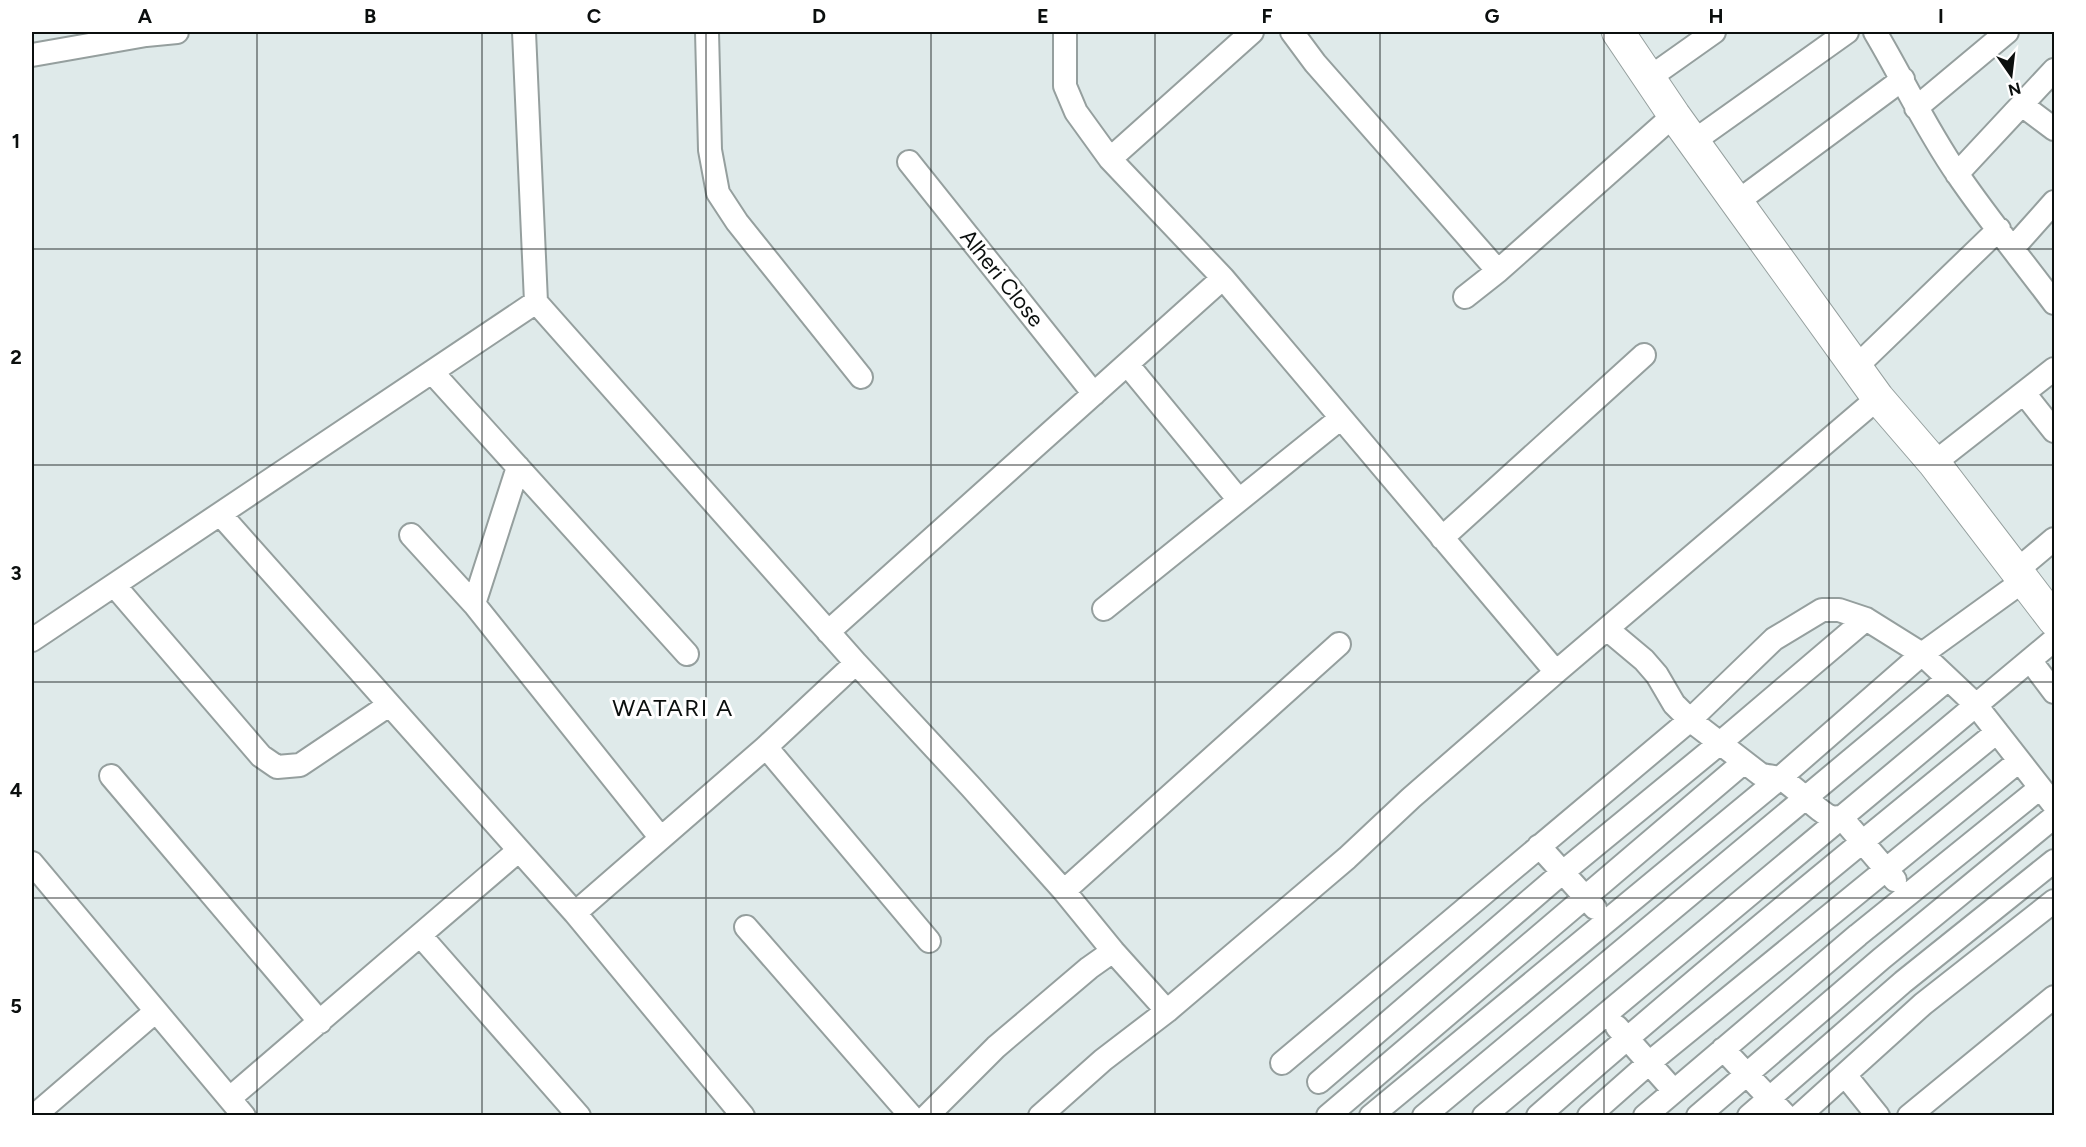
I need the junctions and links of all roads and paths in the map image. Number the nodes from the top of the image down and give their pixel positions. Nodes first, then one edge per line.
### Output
1 (177, 32) edge
2 (524, 32) edge
3 (707, 32) edge
4 (1065, 32) edge
5 (1252, 32) edge
6 (1292, 32) edge
7 (1618, 32) edge
8 (1714, 32) edge
9 (1846, 32) edge
10 (1875, 32) edge
11 (2007, 32) edge
12 (32, 55) edge
13 (2055, 70) edge
14 (1649, 78) junction
15 (1903, 79) junction
16 (2022, 105) junction
17 (1917, 108) junction
18 (1674, 115) junction
19 (2055, 129) edge
20 (1694, 141) junction
21 (1110, 159) junction
22 (909, 162) dead end
23 (1957, 174) junction
24 (1737, 202) junction
25 (2055, 202) edge
26 (1999, 229) junction
27 (2013, 248) junction
28 (1498, 271) junction
29 (1223, 278) junction
30 (1465, 297) dead end
31 (536, 302) junction
32 (2055, 303) edge
33 (1644, 355) dead end
34 (1127, 364) junction
35 (1856, 367) junction
36 (2055, 369) edge
37 (432, 372) junction
38 (861, 377) dead end
39 (1094, 393) junction
40 (2024, 393) junction
41 (1878, 398) junction
42 (1341, 418) junction
43 (2055, 431) edge
44 (1934, 463) junction
45 (518, 467) junction
46 (1239, 500) junction
47 (220, 514) junction
48 (411, 535) dead end
49 (1442, 538) junction
50 (2055, 538) edge
51 (2020, 576) junction
52 (114, 585) junction
53 (474, 604) junction
54 (1104, 609) dead end
55 (1866, 619) junction
56 (2055, 620) edge
57 (1607, 629) junction
58 (828, 632) junction
59 (32, 640) edge
60 (2055, 640) edge
61 (1339, 644) dead end
62 (687, 654) dead end
63 (1922, 654) junction
64 (2030, 660) junction
65 (856, 663) junction
66 (1556, 672) junction
67 (1948, 679) junction
68 (2055, 692) edge
69 (1976, 704) junction
70 (389, 705) junction
71 (1690, 720) junction
72 (1997, 732) junction
73 (1720, 743) junction
74 (766, 747) junction
75 (2019, 761) junction
76 (1744, 762) junction
77 (111, 776) dead end
78 (1780, 778) junction
79 (1806, 796) junction
80 (2048, 797) edge
81 (1841, 817) junction
82 (2055, 818) edge
83 (660, 837) junction
84 (1862, 841) junction
85 (1539, 846) junction
86 (518, 851) junction
87 (2055, 861) edge
88 (32, 863) edge
89 (1886, 870) junction
90 (1563, 872) junction
91 (1064, 891) junction
92 (1907, 895) junction
93 (1585, 898) junction
94 (2055, 901) edge
95 (575, 913) junction
96 (1606, 921) junction
97 (746, 927) dead end
98 (420, 935) junction
99 (1858, 935) junction
100 (929, 941) dead end
101 (1113, 951) junction
102 (1881, 959) junction
103 (1391, 971) junction
104 (1903, 982) junction
105 (2055, 997) edge
106 (1416, 999) junction
107 (1923, 1004) junction
108 (156, 1011) junction
109 (1167, 1011) junction
110 (1606, 1014) junction
111 (320, 1022) junction
112 (1438, 1024) junction
113 (1627, 1038) junction
114 (1456, 1045) junction
115 (1723, 1049) junction
116 (1282, 1063) dead end
117 (1649, 1063) junction
118 (1746, 1074) junction
119 (1845, 1075) junction
120 (1319, 1082) dead end
121 (1674, 1090) junction
122 (230, 1098) junction
123 (1769, 1098) junction
124 (49, 1111) edge
125 (1866, 1111) edge
126 (244, 1116) edge
127 (579, 1116) edge
128 (743, 1116) edge
129 (911, 1116) edge
130 (927, 1116) edge
131 (1040, 1116) edge
132 (1328, 1116) edge
133 (1371, 1116) edge
134 (1424, 1116) edge
135 (1484, 1116) edge
136 (1538, 1116) edge
137 (1589, 1116) edge
138 (1645, 1116) edge
139 (1698, 1116) edge
140 (1749, 1116) edge
141 (1786, 1116) edge
142 (1799, 1116) edge
143 (1909, 1116) edge

1 - 12 street
2 - 31 street
3 - 38 street
4 - 21 street
5 - 21 street
6 - 28 street
7 - 14 street
8 - 14 street
9 - 20 street
10 - 15 street
11 - 17 street
13 - 16 street
14 - 18 street
15 - 17 street
15 - 24 street
16 - 19 street
16 - 23 street
17 - 23 street
18 - 20 street
18 - 28 street
20 - 24 street
21 - 29 street
22 - 39 street, Alheri Close
23 - 26 street
24 - 35 street
25 - 27 street
26 - 27 street
26 - 35 street
27 - 32 street
28 - 30 street
29 - 34 street
29 - 42 street
31 - 37 street
31 - 58 street
33 - 49 street
34 - 39 street
34 - 46 street
35 - 41 street
36 - 40 street
37 - 45 street
37 - 47 street
39 - 58 street
40 - 43 street
40 - 44 street
41 - 44 street
41 - 57 street
42 - 46 street
42 - 49 street
44 - 51 street
45 - 53 street
45 - 62 street
46 - 54 street
47 - 52 street
47 - 70 street
48 - 53 street
49 - 66 street
50 - 51 street
51 - 56 street
51 - 63 street
52 - 59 street
52 - 70 street
53 - 83 street
55 - 63 street
55 - 71 street
55 - 73 street
57 - 66 street
57 - 71 street
58 - 65 street
60 - 64 street
61 - 91 street
63 - 67 street
63 - 78 street
64 - 68 street
64 - 69 street
65 - 74 street
65 - 91 street
66 - 109 street
67 - 69 street
67 - 79 street
69 - 72 street
69 - 81 street
70 - 86 street
71 - 73 street
71 - 85 street
72 - 75 street
72 - 84 street
73 - 76 street
73 - 90 street
74 - 83 street
74 - 100 street
75 - 80 street
75 - 89 street
76 - 78 street
76 - 93 street
77 - 111 street
78 - 79 street
78 - 96 street
79 - 81 street
79 - 134 street
80 - 92 street
81 - 84 street
81 - 110 street
82 - 102 street
83 - 95 street
84 - 89 street
84 - 113 street
85 - 90 street
85 - 103 street
86 - 95 street
86 - 98 street
87 - 104 street
88 - 108 street
89 - 92 street
89 - 117 street
90 - 93 street
90 - 106 street
91 - 101 street
92 - 99 street
93 - 96 street
93 - 112 street
94 - 107 street
95 - 128 street
96 - 114 street
97 - 129 street
98 - 111 street
98 - 127 street
99 - 102 street
99 - 115 street
101 - 109 street
101 - 130 street
102 - 104 street
102 - 118 street
103 - 106 street
103 - 116 street
104 - 107 street
104 - 123 street
105 - 143 street
106 - 112 street
106 - 120 street
107 - 119 street
108 - 122 street
108 - 124 street
109 - 131 street
110 - 113 street
110 - 135 street
111 - 122 street
112 - 114 street
112 - 132 street
113 - 117 street
113 - 136 street
114 - 133 street
115 - 118 street
115 - 121 street
117 - 121 street
117 - 137 street
118 - 123 street
118 - 139 street
119 - 125 street
119 - 142 street
121 - 138 street
122 - 126 street
123 - 140 street
123 - 141 street

